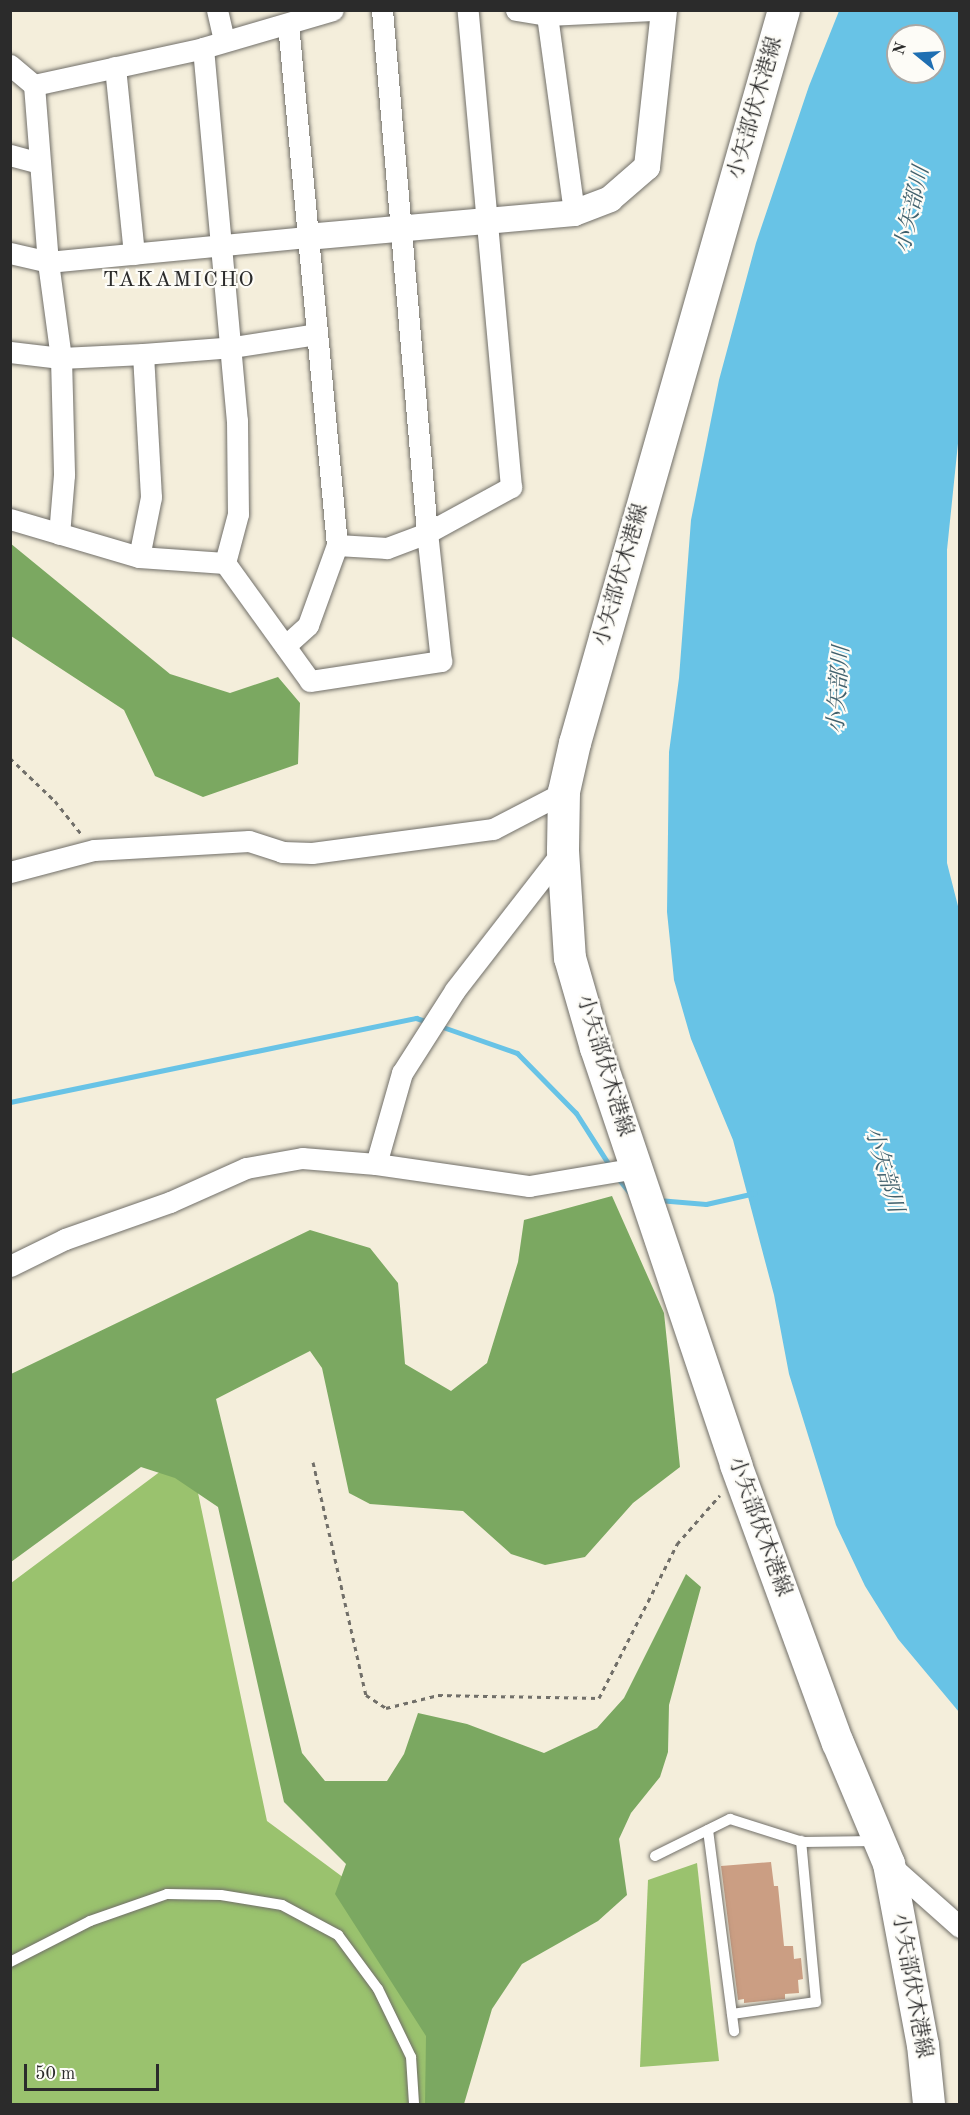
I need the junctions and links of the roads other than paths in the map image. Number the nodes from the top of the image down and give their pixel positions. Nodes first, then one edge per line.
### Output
1 (217, 10) edge
2 (333, 10) edge
3 (382, 10) edge
4 (468, 10) edge
5 (516, 10) edge
6 (653, 10) edge
7 (664, 10) edge
8 (784, 10) edge
9 (547, 15) junction
10 (288, 24) junction
11 (224, 40) junction
12 (203, 48) junction
13 (10, 65) edge
14 (115, 67) junction
15 (34, 85) junction
16 (10, 155) edge
17 (40, 163) junction
18 (574, 213) junction
19 (486, 221) junction
20 (399, 228) junction
21 (307, 237) junction
22 (219, 246) junction
23 (10, 253) edge
24 (135, 254) junction
25 (48, 262) junction
26 (316, 334) junction
27 (233, 347) junction
28 (10, 352) edge
29 (143, 354) junction
30 (61, 358) junction
31 (10, 519) edge
32 (427, 533) junction
33 (59, 534) junction
34 (337, 545) junction
35 (139, 557) junction
36 (225, 563) junction
37 (285, 646) junction
38 (564, 792) junction
39 (562, 851) junction
40 (10, 872) edge
41 (376, 1164) junction
42 (636, 1168) junction
43 (10, 1266) edge
44 (708, 1830) junction
45 (801, 1841) junction
46 (884, 1852) junction
47 (655, 1856) dead end
48 (960, 1927) edge
49 (10, 1962) edge
50 (732, 2014) junction
51 (734, 2031) dead end
52 (414, 2104) edge
53 (929, 2104) edge

1 - 11 street
2 - 10 street
3 - 20 street
4 - 19 street
5 - 9 street
6 - 9 street
7 - 18 street
8 - 38 main road, 小矢部伏木港線
9 - 18 street
10 - 11 street
10 - 21 street
11 - 12 street
12 - 14 street
12 - 22 street
13 - 15 street
14 - 15 street
14 - 24 street
15 - 17 street
16 - 17 street
17 - 25 street
18 - 19 street
19 - 20 street
19 - 32 street
20 - 21 street
20 - 32 street
21 - 22 street
21 - 26 street
22 - 24 street
22 - 27 street
23 - 25 street
24 - 25 street
25 - 30 street
26 - 27 street
26 - 34 street
27 - 29 street
27 - 36 street
28 - 30 street
29 - 30 street
29 - 35 street
30 - 33 street
31 - 33 street
32 - 34 street
32 - 37 street
33 - 35 street
34 - 37 street
35 - 36 street
36 - 37 street
38 - 39 main road, 小矢部伏木港線
38 - 40 street
39 - 41 street
39 - 42 main road, 小矢部伏木港線
41 - 42 street
41 - 43 street
42 - 46 main road, 小矢部伏木港線
44 - 45 lane
44 - 47 lane
44 - 50 lane
45 - 46 lane
45 - 50 lane
46 - 48 street
46 - 53 main road, 小矢部伏木港線
49 - 52 lane
50 - 51 lane

